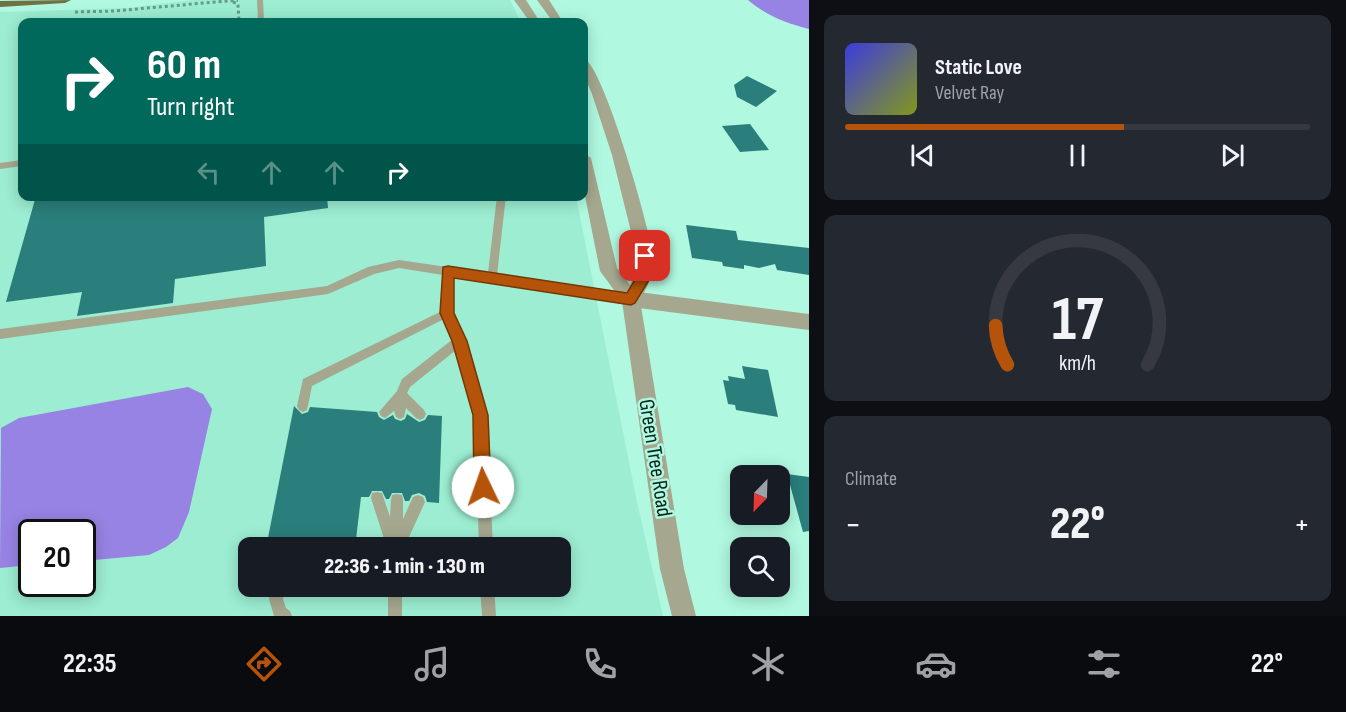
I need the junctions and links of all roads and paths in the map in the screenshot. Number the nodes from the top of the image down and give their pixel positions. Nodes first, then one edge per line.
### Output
1 (238, 0) edge
2 (260, 0) edge
3 (520, 0) edge
4 (543, 0) edge
5 (232, 2) junction
6 (0, 4) edge
7 (66, 6) edge
8 (239, 18) edge
9 (261, 18) edge
10 (532, 18) edge
11 (555, 18) edge
12 (588, 71) edge
13 (18, 164) edge
14 (0, 166) edge
15 (588, 176) edge
16 (501, 201) edge
17 (448, 271) junction
18 (492, 278) junction
19 (631, 299) junction
20 (447, 313) junction
21 (809, 322) edge
22 (0, 334) edge
23 (459, 341) junction
24 (401, 395) junction
25 (303, 406) dead end
26 (385, 412) dead end
27 (400, 413) dead end
28 (420, 414) dead end
29 (377, 498) dead end
30 (397, 500) dead end
31 (418, 502) dead end
32 (392, 537) edge
33 (396, 537) edge
34 (401, 537) edge
35 (485, 537) edge
36 (276, 597) edge
37 (395, 597) edge
38 (488, 597) edge
39 (285, 616) edge
40 (395, 616) edge
41 (489, 616) edge
42 (684, 616) edge

1 - 5 path
2 - 9 lane
3 - 10 street
4 - 11 street
5 - 7 path
5 - 8 path
6 - 7 main road
12 - 19 street
13 - 14 lane
15 - 19 street, Green Tree Road
16 - 18 lane
17 - 18 lane
17 - 20 lane
17 - 22 lane
18 - 19 lane
19 - 21 street
19 - 42 street, Green Tree Road
20 - 23 lane
20 - 25 lane
23 - 24 lane
23 - 35 lane
24 - 26 lane
24 - 27 lane
24 - 28 lane
29 - 32 lane
30 - 33 lane
31 - 34 lane
36 - 39 lane
37 - 40 lane
38 - 41 lane

